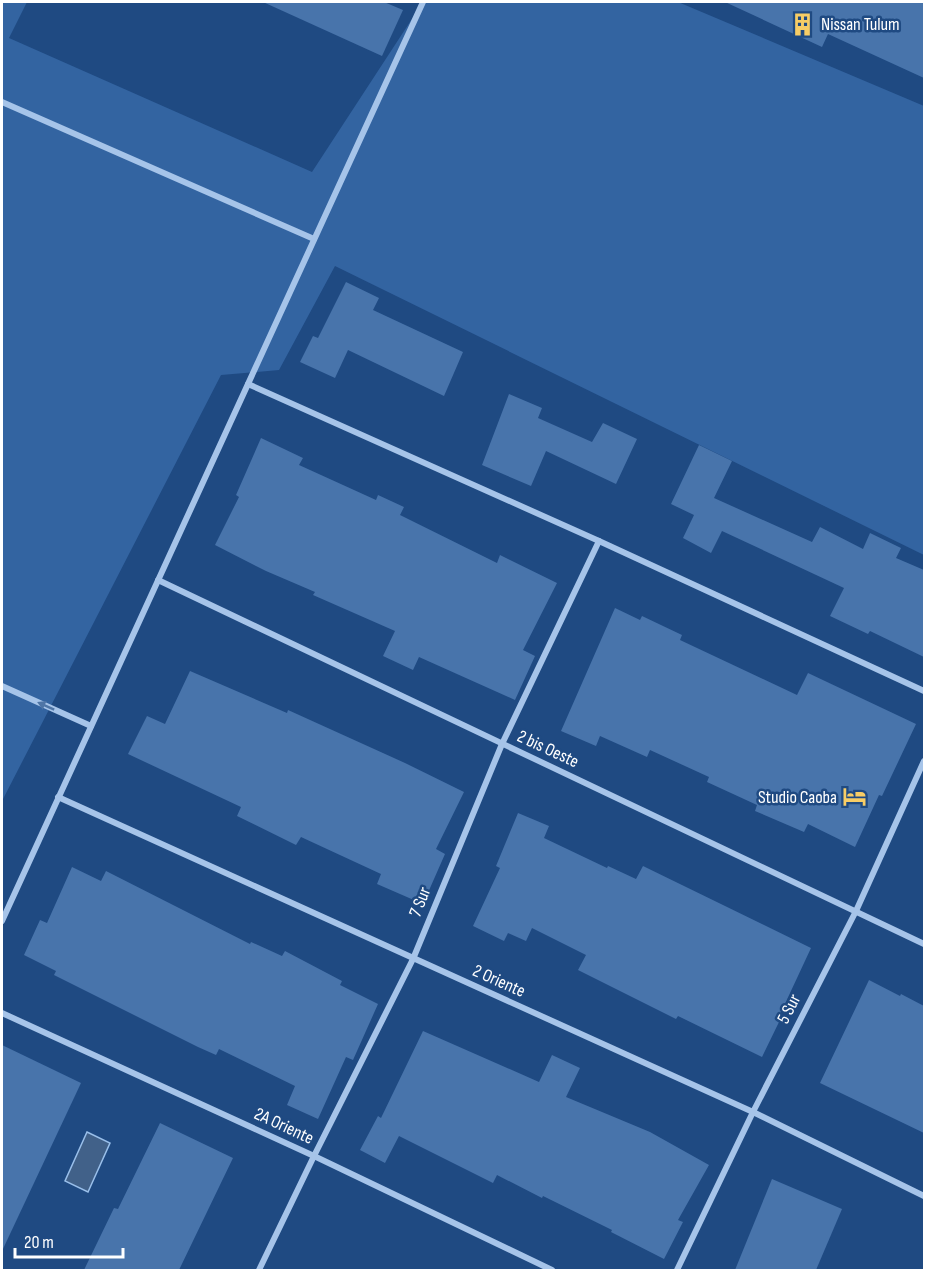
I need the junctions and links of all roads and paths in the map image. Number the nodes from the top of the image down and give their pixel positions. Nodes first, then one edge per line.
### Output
1 (423, 2) edge
2 (2, 102) edge
3 (314, 239) junction
4 (248, 384) junction
5 (599, 541) junction
6 (158, 580) junction
7 (2, 686) edge
8 (924, 691) edge
9 (91, 726) junction
10 (502, 744) junction
11 (924, 761) edge
12 (58, 797) junction
13 (856, 911) junction
14 (2, 921) edge
15 (924, 944) edge
16 (413, 959) junction
17 (2, 1013) edge
18 (753, 1112) junction
19 (314, 1156) junction
20 (924, 1196) edge
21 (259, 1270) edge
22 (552, 1270) edge
23 (677, 1270) edge

1 - 3 street
2 - 3 street
3 - 4 street
4 - 5 street
4 - 6 street
5 - 8 street
5 - 10 street, 7 Sur
6 - 9 street
6 - 10 street, 2 bis Oeste
9 -> 7 street
9 - 12 street
10 - 13 street, 2 bis Oeste
10 - 16 street, 7 Sur
11 - 13 street, 5 Sur
12 - 14 street
12 - 16 street, 2 Oriente
13 - 15 street, 2 bis Oeste
13 - 18 street, 5 Sur
16 - 18 street, 2 Oriente
16 - 19 street, 7 Sur
17 - 19 street, 2A Oriente
18 - 20 street, 2 Oriente
18 - 23 street, 5 Sur
19 - 21 street, 7 Sur
19 - 22 street, 2A Oriente

